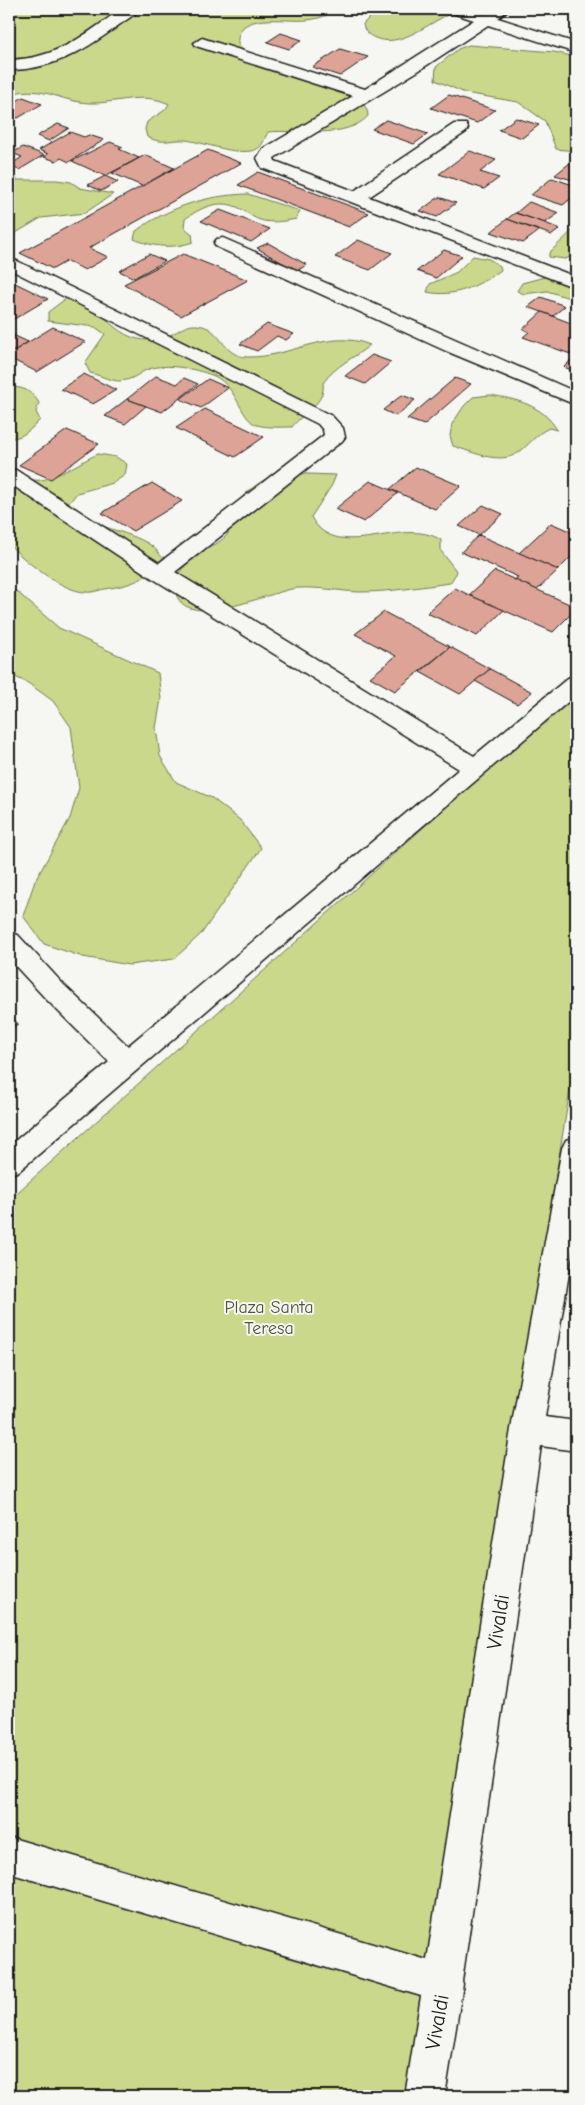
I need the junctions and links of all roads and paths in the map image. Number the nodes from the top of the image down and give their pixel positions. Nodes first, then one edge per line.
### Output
1 (131, 9) edge
2 (454, 9) edge
3 (495, 14) edge
4 (202, 44) dead end
5 (576, 48) edge
6 (9, 65) edge
7 (366, 95) junction
8 (460, 128) dead end
9 (355, 198) junction
10 (223, 243) dead end
11 (9, 262) edge
12 (576, 282) edge
13 (576, 399) edge
14 (9, 474) edge
15 (160, 573) junction
16 (576, 683) edge
17 (476, 768) junction
18 (9, 942) edge
19 (127, 1062) junction
20 (576, 1148) edge
21 (9, 1163) edge
22 (527, 1429) junction
23 (576, 1436) edge
24 (9, 1855) edge
25 (444, 1984) junction
26 (425, 2096) edge

1 - 6 street
2 - 3 street
3 - 5 street
3 - 7 street
4 - 7 street
7 - 9 street
8 - 9 street
9 - 12 street
10 - 13 street
11 - 15 street
14 - 15 street
15 - 17 street
16 - 17 street
17 - 19 street
18 - 19 street
19 - 21 street
20 - 22 street, Vivaldi
22 - 23 street
22 - 25 street, Vivaldi
24 - 25 street
25 - 26 street, Vivaldi

